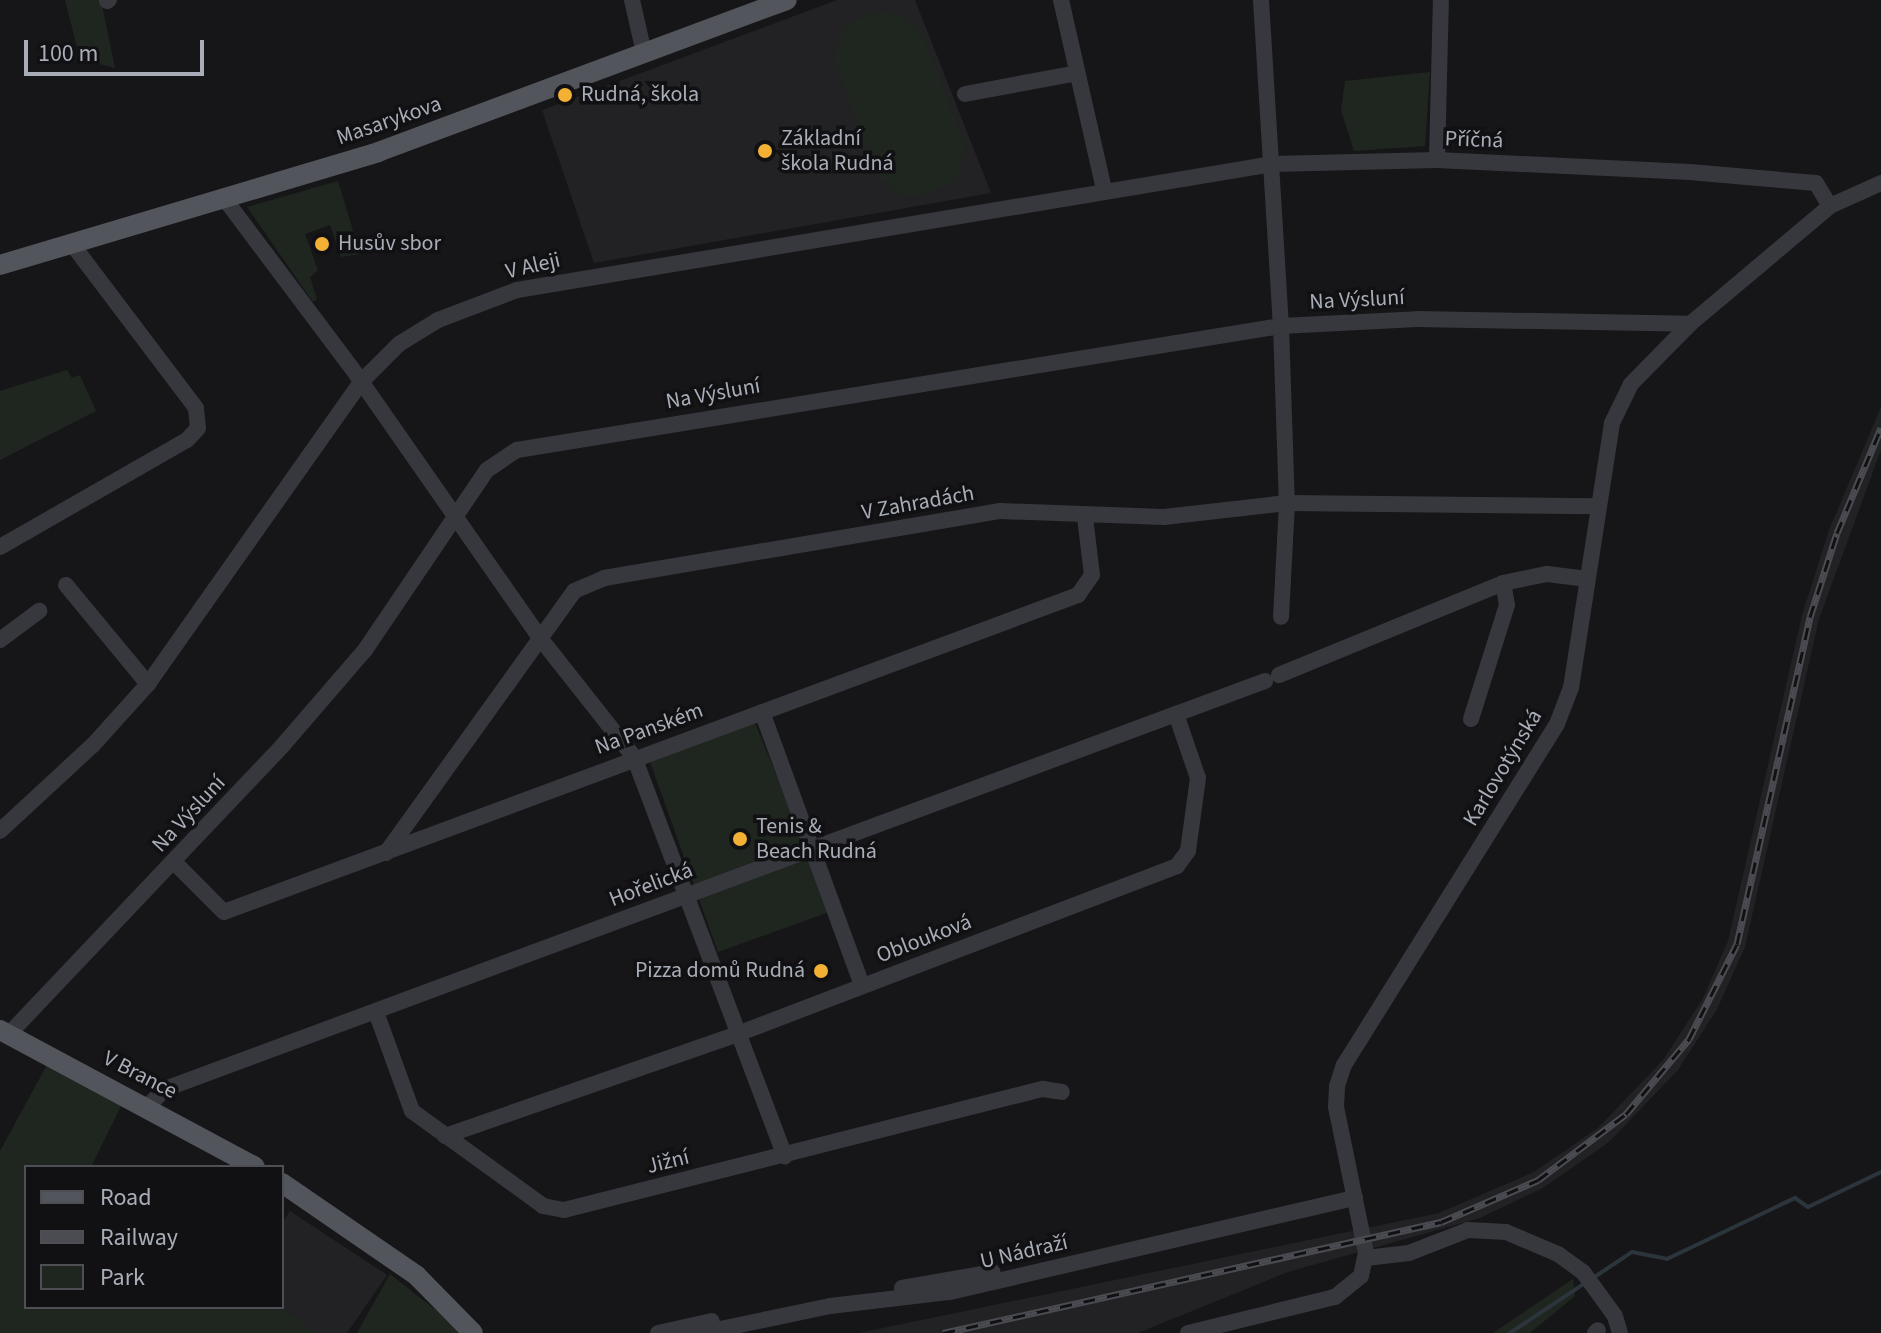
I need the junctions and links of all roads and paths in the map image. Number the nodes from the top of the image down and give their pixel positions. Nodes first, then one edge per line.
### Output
1 (632, 0) edge
2 (787, 0) edge
3 (1061, 0) edge
4 (1261, 0) edge
5 (1441, 0) edge
6 (644, 53) junction
7 (1077, 73) junction
8 (965, 94) dead end
9 (1437, 160) junction
10 (1272, 164) junction
11 (1881, 183) edge
12 (1104, 190) junction
13 (224, 198) junction
14 (1830, 206) junction
15 (72, 244) junction
16 (0, 265) edge
17 (1690, 324) junction
18 (1281, 326) junction
19 (360, 383) junction
20 (1287, 503) junction
21 (1596, 506) junction
22 (454, 517) junction
23 (1085, 517) junction
24 (0, 547) edge
25 (1586, 579) junction
26 (1503, 583) junction
27 (66, 585) dead end
28 (39, 611) dead end
29 (1281, 617) dead end
30 (540, 638) junction
31 (0, 640) edge
32 (148, 684) junction
33 (762, 712) junction
34 (1176, 714) junction
35 (1471, 719) dead end
36 (634, 757) junction
37 (1, 827) edge
38 (814, 846) junction
39 (386, 853) junction
40 (175, 863) junction
41 (686, 896) junction
42 (862, 986) junction
43 (376, 1012) junction
44 (5, 1032) edge
45 (740, 1033) junction
46 (1062, 1092) dead end
47 (148, 1106) junction
48 (445, 1136) junction
49 (785, 1156) junction
50 (251, 1165) edge
51 (284, 1184) edge
52 (1355, 1198) junction
53 (1366, 1258) junction
54 (752, 1321) junction
55 (473, 1333) edge
56 (658, 1333) edge
57 (701, 1333) edge
58 (1188, 1333) edge
59 (1620, 1333) edge

1 - 6 street
2 - 6 main road, Masarykova
3 - 7 street
4 - 10 street
5 - 9 street
6 - 13 main road, Masarykova
7 - 8 street
7 - 12 street
9 - 10 street, Příčná
9 - 14 street, Příčná
10 - 12 street, Příčná
10 - 18 street
11 - 14 street, Karlovotýnská
12 - 19 street, V Aleji
13 - 15 main road, Masarykova
13 - 19 street
14 - 17 street, Karlovotýnská
15 - 16 main road, Masarykova
15 - 24 street
17 - 18 street, Na Výsluní
17 - 21 street, Karlovotýnská
18 - 20 street
18 - 22 street, Na Výsluní
19 - 22 street
19 - 32 street, V Aleji
20 - 21 street, V Zahradách
20 - 23 street, V Zahradách
20 - 29 street
21 - 25 street, Karlovotýnská
22 - 30 street
22 - 40 street, Na Výsluní
23 - 30 street, V Zahradách
23 - 33 street, Na Panském
25 - 26 street
25 - 52 street, Karlovotýnská
26 - 34 street
26 - 35 street
27 - 32 street
28 - 31 street
30 - 36 street
30 - 39 street, V Zahradách
32 - 37 street, V Aleji
33 - 36 street, Na Panském
33 - 38 street
34 - 38 street, Hořelická
34 - 42 street, Oblouková
36 - 39 street, Na Panském
36 - 41 street
38 - 41 street, Hořelická
38 - 42 street
39 - 40 street, Na Panském
40 - 44 street, Na Výsluní
41 - 43 street, Hořelická
41 - 45 street
42 - 45 street, Oblouková
43 - 47 street, Hořelická
43 - 48 street, Jižní
44 - 47 main road, V Brance
45 - 48 street, Oblouková
45 - 49 street
46 - 49 street, Jižní
47 - 50 main road, V Brance
48 - 49 street, Jižní
51 - 55 main road
52 - 53 street, Karlovotýnská
52 - 54 street, U Nádraží
53 - 58 street
53 - 59 street
54 - 56 street
54 - 57 street, U Nádraží

